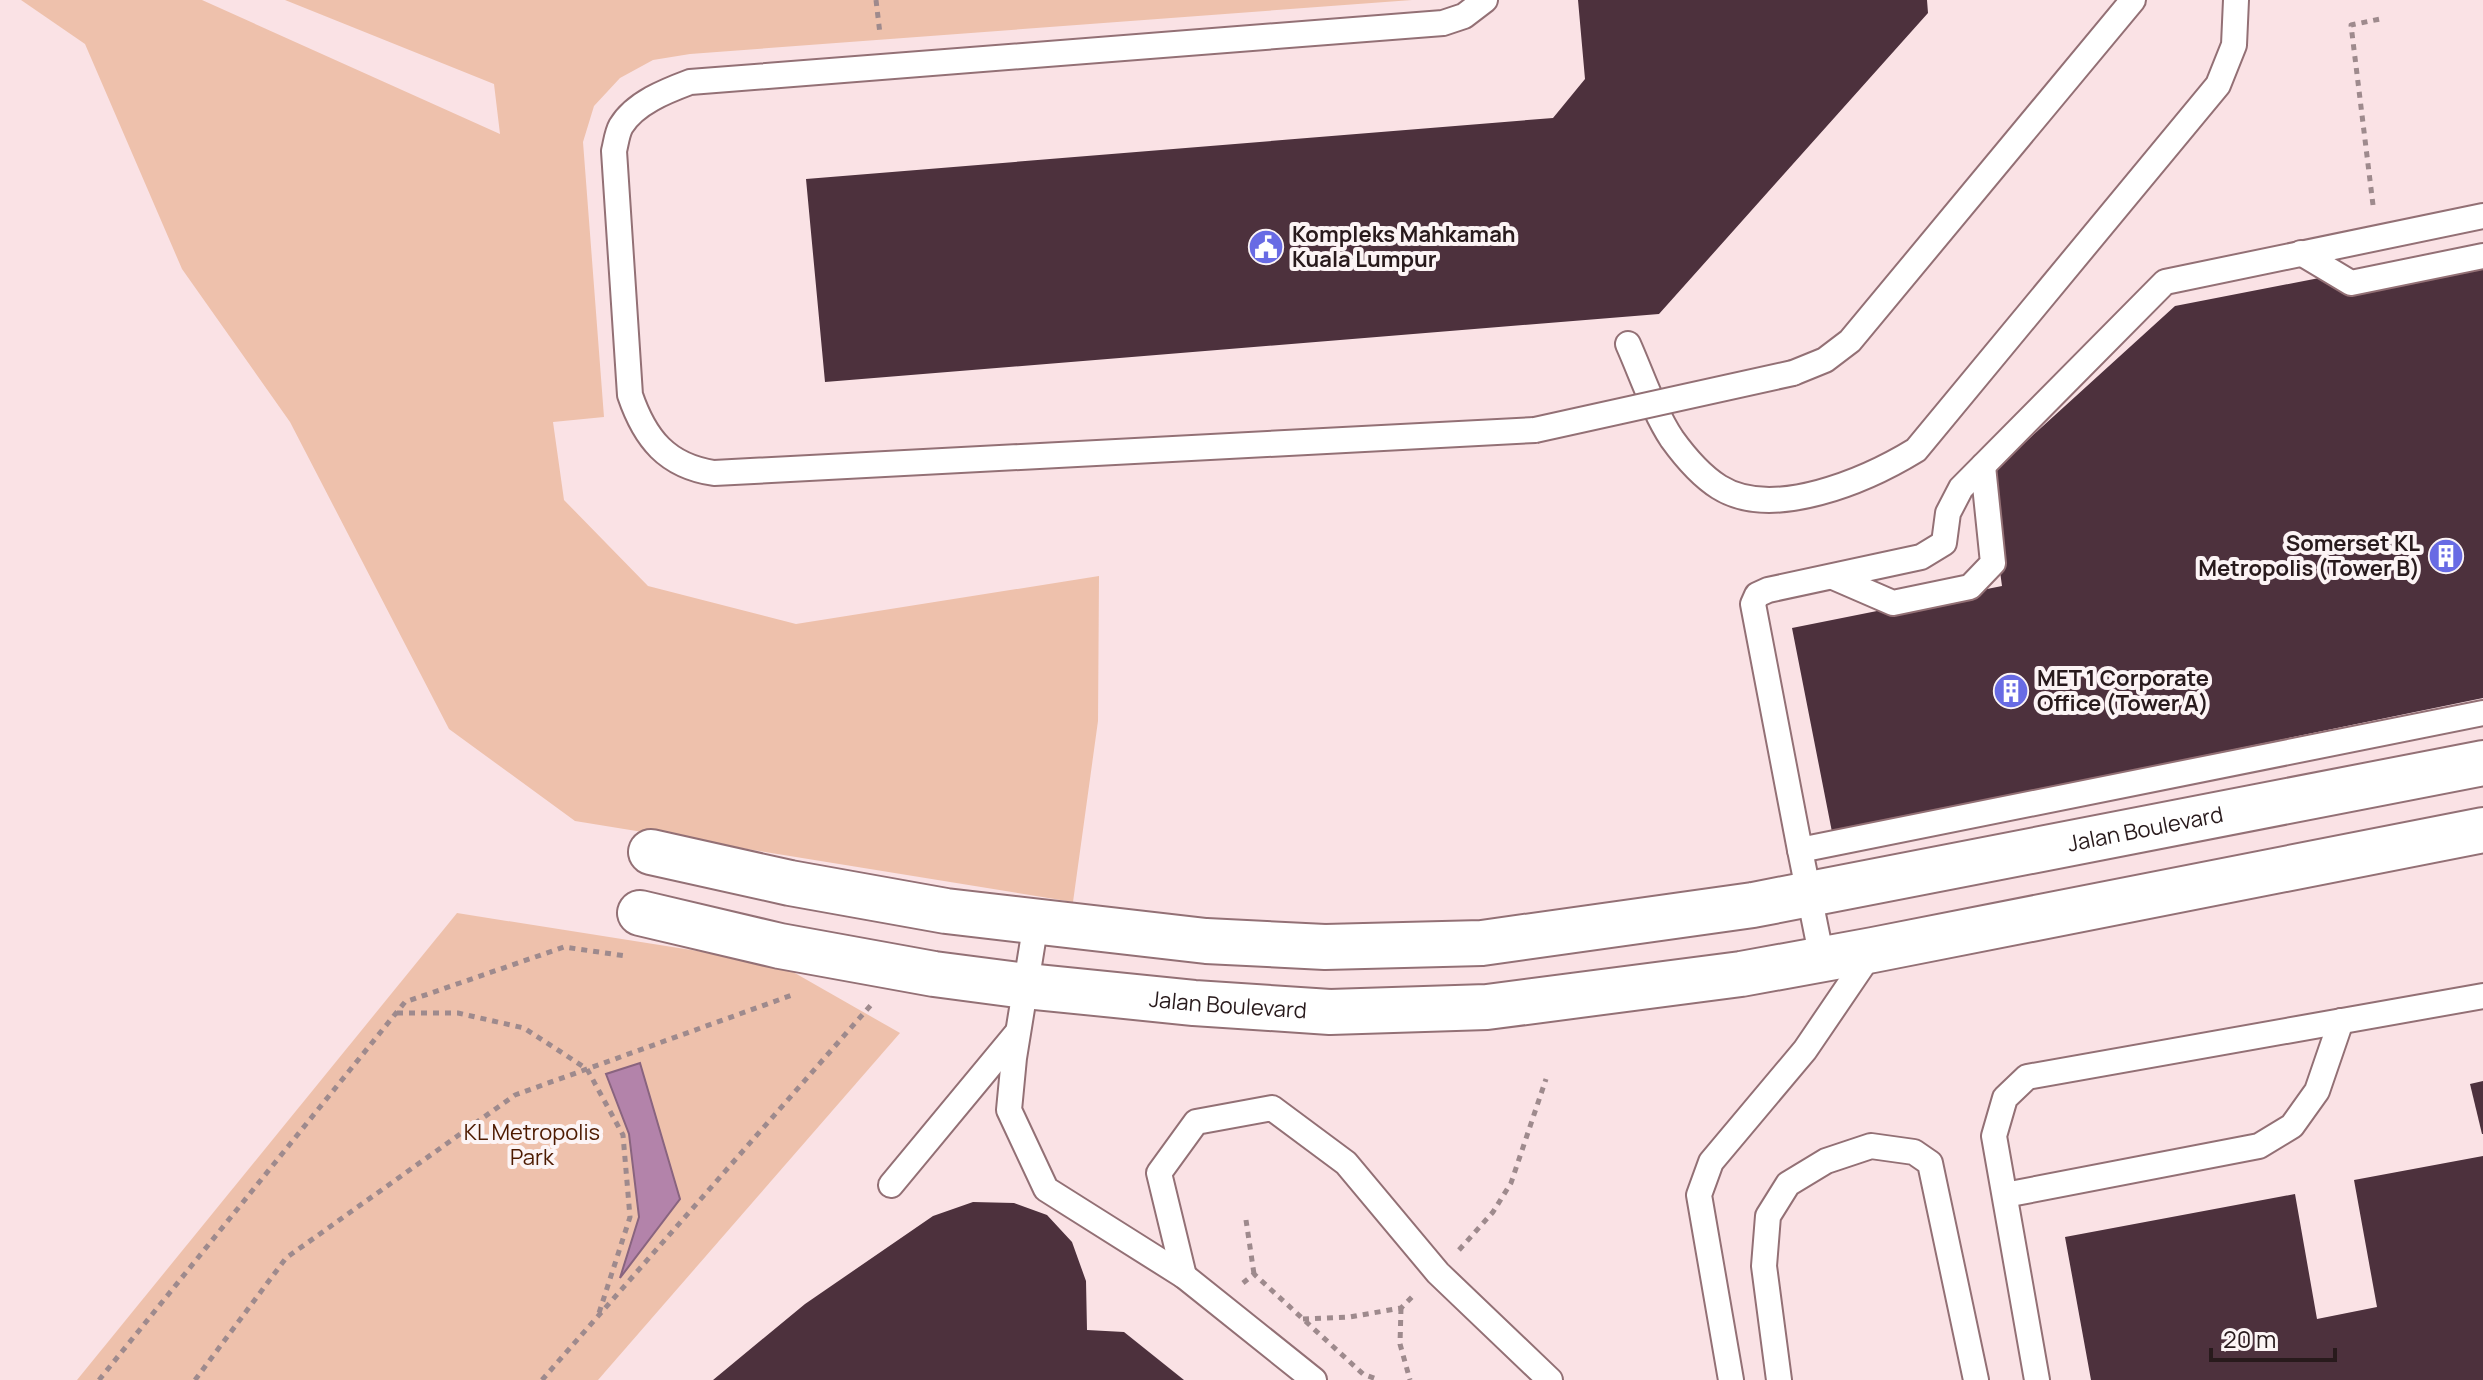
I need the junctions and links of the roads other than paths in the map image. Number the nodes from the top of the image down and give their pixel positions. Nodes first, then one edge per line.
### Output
1 (1485, 0) edge
2 (2133, 0) edge
3 (2236, 0) edge
4 (2483, 216) edge
5 (2301, 253) junction
6 (2483, 256) edge
7 (1628, 344) dead end
8 (2035, 434) dead end
9 (1988, 461) junction
10 (1833, 577) junction
11 (2483, 713) edge
12 (2483, 763) edge
13 (2483, 830) edge
14 (1800, 850) junction
15 (651, 852) dead end
16 (1809, 894) junction
17 (640, 913) dead end
18 (1036, 922) junction
19 (1873, 950) junction
20 (1822, 959) junction
21 (1026, 986) junction
22 (2483, 996) edge
23 (2341, 1021) junction
24 (1018, 1031) junction
25 (891, 1185) dead end
26 (2005, 1195) junction
27 (1184, 1276) junction
28 (1314, 1380) edge
29 (1550, 1380) edge
30 (1731, 1380) edge
31 (1779, 1380) edge
32 (1976, 1380) edge
33 (2037, 1380) edge

1 - 2 lane, bridge
3 - 7 lane
4 - 5 lane
5 - 6 lane
5 - 9 lane
8 - 9 lane
9 - 10 lane
9 - 10 lane
10 - 14 lane
11 - 14 lane
12 - 16 street, Jalan Boulevard
13 - 19 street, Jalan Boulevard
14 - 16 lane
15 - 18 street, Jalan Boulevard
16 - 18 street, Jalan Boulevard
16 - 20 lane
17 - 21 street, Jalan Boulevard
18 - 21 lane
19 - 20 street, Jalan Boulevard
19 - 30 lane
20 - 21 street, Jalan Boulevard
21 - 24 lane
22 - 23 lane
23 - 26 lane
23 - 26 lane
24 - 25 lane
24 - 27 lane
26 - 33 lane
27 - 28 lane
27 - 29 lane
31 - 32 lane

